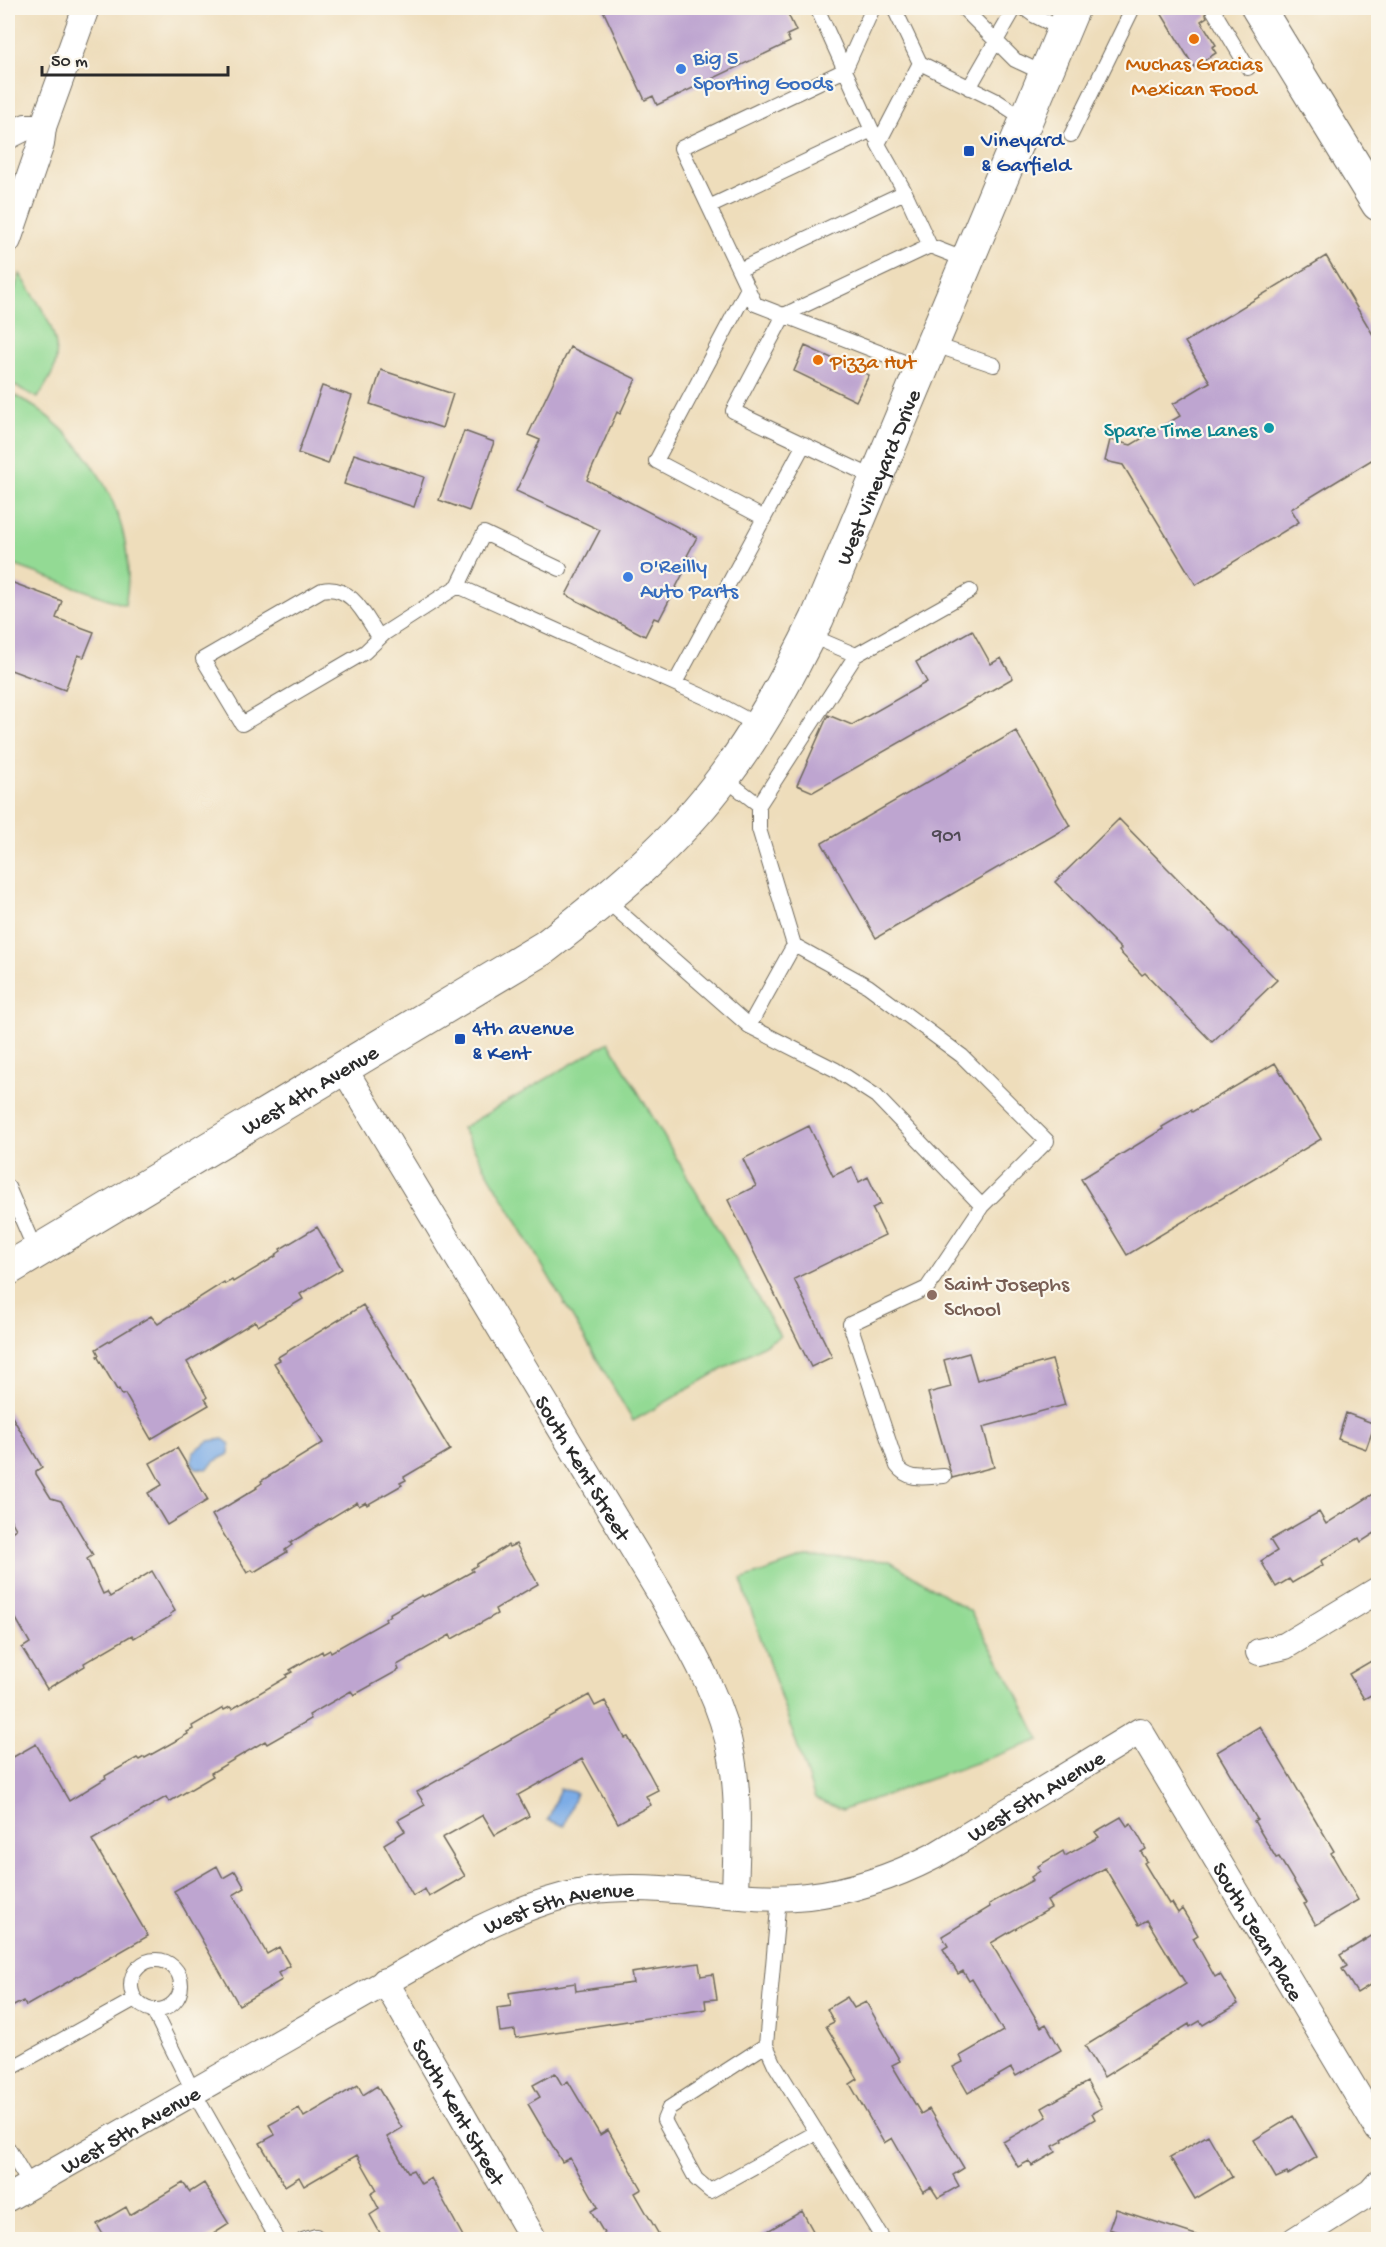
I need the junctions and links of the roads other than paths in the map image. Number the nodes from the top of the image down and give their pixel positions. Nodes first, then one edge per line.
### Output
1 (86, 8) edge
2 (817, 8) edge
3 (873, 8) edge
4 (896, 8) edge
5 (963, 8) edge
6 (1014, 8) edge
7 (1024, 8) edge
8 (1133, 8) edge
9 (1212, 8) edge
10 (1258, 8) edge
11 (1069, 19) edge
12 (997, 42) junction
13 (920, 63) junction
14 (1248, 68) dead end
15 (845, 70) junction
16 (1045, 74) junction
17 (969, 88) junction
18 (1026, 120) junction
19 (43, 128) junction
20 (872, 130) junction
21 (1071, 135) dead end
22 (8, 136) edge
23 (878, 144) junction
24 (904, 192) junction
25 (1378, 204) edge
26 (709, 207) junction
27 (8, 240) edge
28 (930, 246) junction
29 (966, 260) junction
30 (739, 270) junction
31 (748, 288) junction
32 (784, 315) junction
33 (927, 356) junction
34 (994, 365) dead end
35 (804, 444) junction
36 (875, 478) junction
37 (764, 518) junction
38 (560, 569) dead end
39 (458, 586) junction
40 (970, 591) dead end
41 (809, 635) junction
42 (379, 638) junction
43 (856, 655) junction
44 (675, 683) junction
45 (759, 726) junction
46 (724, 778) junction
47 (759, 805) junction
48 (606, 900) junction
49 (794, 945) junction
50 (749, 1026) junction
51 (344, 1069) junction
52 (8, 1187) edge
53 (982, 1206) junction
54 (36, 1252) junction
55 (8, 1269) edge
56 (944, 1476) dead end
57 (1378, 1590) edge
58 (1260, 1652) dead end
59 (1140, 1731) joint
60 (735, 1895) junction
61 (779, 1897) junction
62 (385, 1982) junction
63 (135, 1999) junction
64 (153, 2010) junction
65 (766, 2045) junction
66 (8, 2070) edge
67 (193, 2091) junction
68 (1378, 2129) edge
69 (817, 2132) junction
70 (8, 2148) edge
71 (1378, 2184) edge
72 (30, 2185) junction
73 (8, 2198) edge
74 (884, 2239) edge
75 (278, 2240) edge
76 (303, 2240) edge
77 (320, 2240) edge
78 (534, 2240) edge
79 (1295, 2240) edge

1 - 19 street
2 - 15 lane
3 - 15 lane
4 - 13 lane
5 - 12 lane
6 - 12 lane
7 - 11 lane
8 - 21 lane
9 - 14 lane
10 - 25 main road
11 - 16 main road, West Vineyard Drive
12 - 16 lane
12 - 17 lane
13 - 17 lane
13 - 23 lane
15 - 20 lane
15 - 26 lane
16 - 18 main road, West Vineyard Drive
17 - 18 lane
18 - 29 main road, West Vineyard Drive
19 - 22 street
19 - 27 street
20 - 23 lane
20 - 26 lane
23 - 24 lane
24 - 28 lane
24 - 30 lane
26 - 30 lane
28 - 29 lane
28 - 32 lane
29 - 33 main road, West Vineyard Drive
30 - 31 lane
31 - 32 lane
31 - 37 lane
32 - 33 lane
32 - 35 lane
33 - 34 lane
33 - 36 main road, West Vineyard Drive
35 - 36 lane
35 - 37 lane
36 - 41 main road, West Vineyard Drive
37 - 44 lane
38 - 39 lane
39 - 42 lane
39 - 44 lane
40 - 43 lane
41 - 43 lane
41 - 45 main road, West Vineyard Drive
42 - 42 lane
43 - 47 lane
44 - 45 lane
45 - 46 main road, West Vineyard Drive
46 - 47 lane
46 - 48 main road, West Vineyard Drive
47 - 49 lane
48 - 50 lane
48 - 51 main road, West 4th Avenue
49 - 50 lane
49 - 53 lane
50 - 53 lane
51 - 54 main road, West 4th Avenue
51 - 60 street, South Kent Street
52 - 54 lane
53 - 56 lane
54 - 55 main road, West 4th Avenue
57 - 58 street
59 - 61 street, West 5th Avenue
59 - 68 street, South Jean Place
60 - 61 street, West 5th Avenue
60 - 62 street, West 5th Avenue
61 - 65 lane
62 - 67 street, West 5th Avenue
62 - 78 street, South Kent Street
63 - 64 lane
63 - 64 lane
63 - 66 lane
64 - 67 lane
65 - 69 lane
65 - 69 lane
67 - 72 street, West 5th Avenue
67 - 75 lane
69 - 74 lane
70 - 72 lane
71 - 79 street
72 - 73 street, West 5th Avenue
76 - 77 lane

